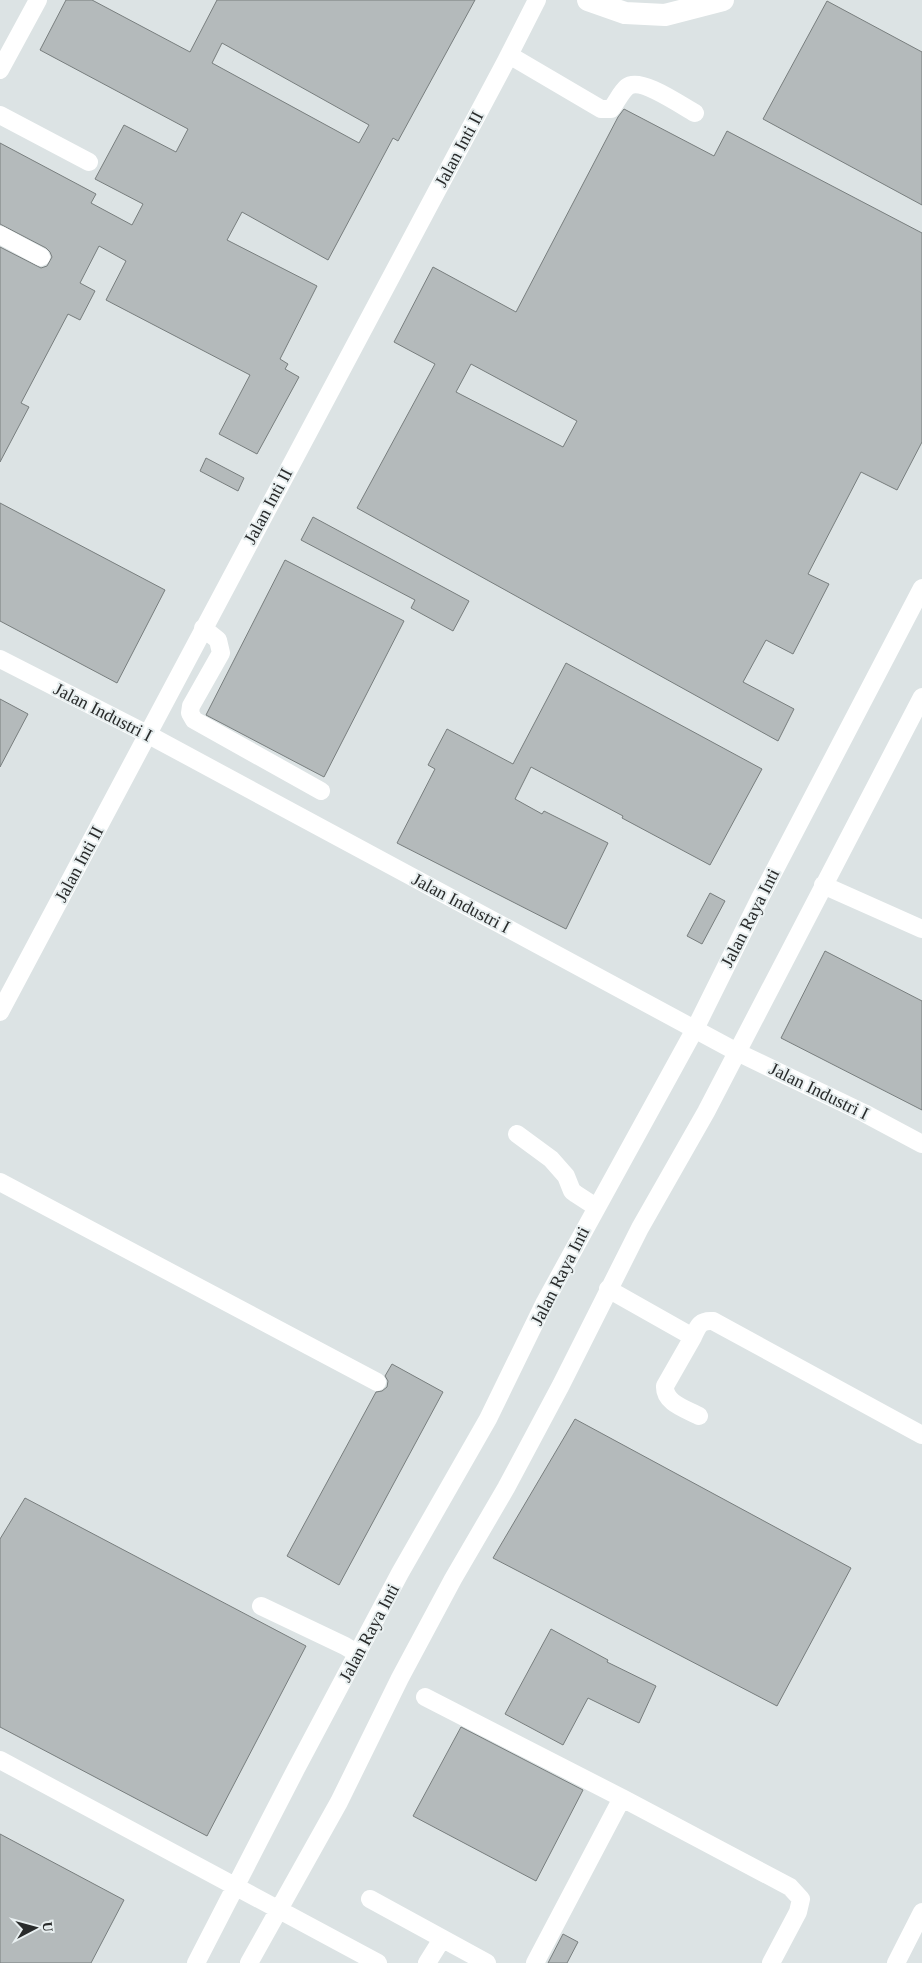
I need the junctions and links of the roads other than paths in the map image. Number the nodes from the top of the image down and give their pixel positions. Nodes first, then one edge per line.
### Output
1 (38, 0) edge
2 (537, 0) edge
3 (588, 0) edge
4 (723, 0) edge
5 (509, 55) junction
6 (0, 70) edge
7 (695, 113) dead end
8 (0, 115) edge
9 (90, 162) dead end
10 (0, 236) edge
11 (41, 257) dead end
12 (922, 588) edge
13 (202, 628) junction
14 (0, 659) edge
15 (922, 697) edge
16 (147, 734) junction
17 (321, 791) dead end
18 (823, 885) junction
19 (922, 929) edge
20 (0, 1012) edge
21 (695, 1028) junction
22 (737, 1052) junction
23 (517, 1134) dead end
24 (922, 1144) edge
25 (0, 1182) edge
26 (596, 1207) junction
27 (608, 1289) junction
28 (693, 1337) junction
29 (377, 1382) dead end
30 (699, 1416) dead end
31 (922, 1435) edge
32 (261, 1606) dead end
33 (358, 1654) junction
34 (425, 1697) dead end
35 (0, 1760) edge
36 (622, 1798) junction
37 (235, 1886) junction
38 (370, 1899) dead end
39 (278, 1910) junction
40 (922, 1912) edge
41 (442, 1940) junction
42 (196, 1963) edge
43 (250, 1963) edge
44 (378, 1963) edge
45 (427, 1963) edge
46 (487, 1963) edge
47 (535, 1963) edge
48 (771, 1963) edge
49 (896, 1963) edge

1 - 6 street
2 - 5 street, Jalan Inti II
3 - 4 main road
5 - 7 street
5 - 13 street, Jalan Inti II
8 - 9 street
10 - 11 street
12 - 21 street, Jalan Raya Inti
13 - 16 street, Jalan Inti II
13 - 17 street
14 - 16 street, Jalan Industri I
15 - 18 street
16 - 20 street, Jalan Inti II
16 - 21 street, Jalan Industri I
18 - 19 street
18 - 22 street
21 - 22 street, Jalan Industri I
21 - 26 street, Jalan Raya Inti
22 - 24 street, Jalan Industri I
22 - 27 street
23 - 26 street
25 - 29 street
26 - 33 street, Jalan Raya Inti
27 - 28 street
27 - 39 street
28 - 30 street
28 - 31 street
32 - 33 street
33 - 37 street, Jalan Raya Inti
34 - 36 street
35 - 37 street
36 - 47 street
36 - 48 street
37 - 39 street
37 - 42 street, Jalan Raya Inti
38 - 41 street
39 - 43 street
39 - 44 street
40 - 49 street
41 - 45 street
41 - 46 street

